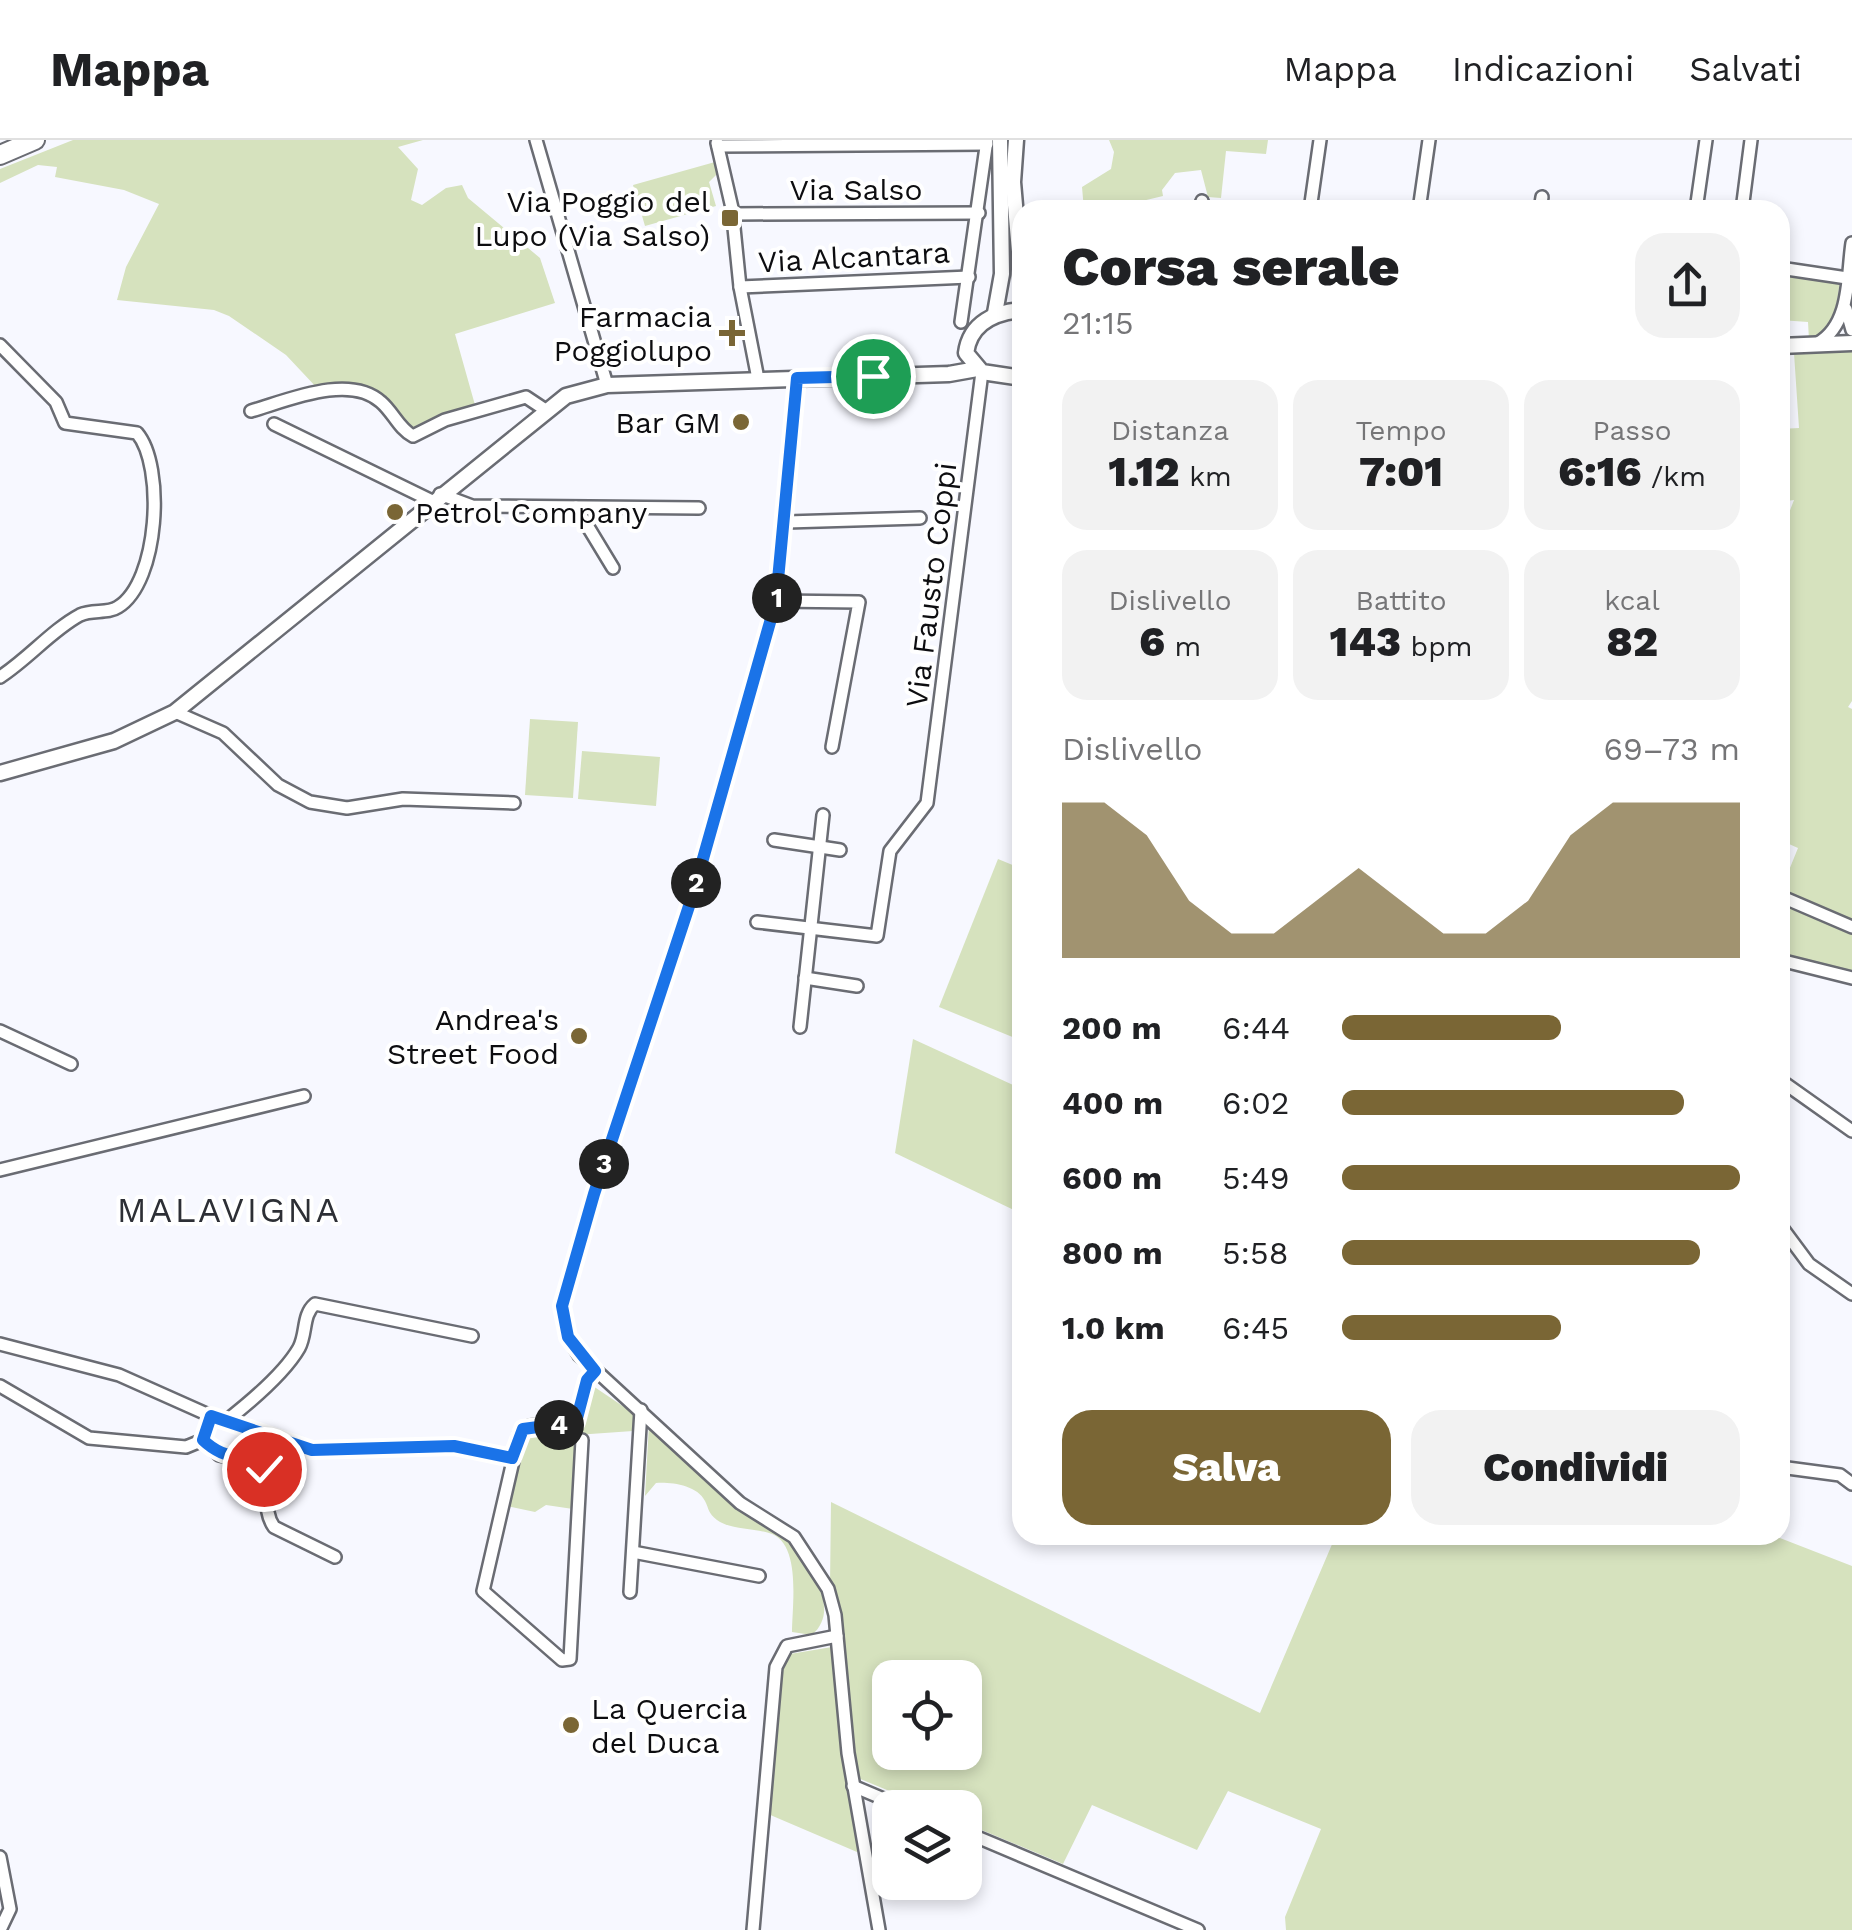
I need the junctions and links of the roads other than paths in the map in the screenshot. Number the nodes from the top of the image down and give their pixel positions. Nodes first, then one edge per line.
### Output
1 (35, 140) edge
2 (536, 140) edge
3 (1016, 140) edge
4 (1320, 140) edge
5 (1429, 140) edge
6 (1706, 140) edge
7 (1751, 140) edge
8 (991, 141) edge
9 (716, 143) edge
10 (0, 155) edge
11 (1015, 200) edge
12 (1311, 200) edge
13 (1420, 200) edge
14 (1697, 200) edge
15 (1743, 200) edge
16 (978, 213) junction
17 (733, 214) junction
18 (1852, 243) edge
19 (1790, 269) edge
20 (969, 276) junction
21 (1847, 278) junction
22 (740, 288) junction
23 (1012, 311) edge
24 (995, 313) junction
25 (961, 322) dead end
26 (1845, 324) edge
27 (1815, 344) junction
28 (1847, 344) edge
29 (0, 345) edge
30 (1790, 345) edge
31 (966, 352) junction
32 (980, 371) junction
33 (948, 374) junction
34 (1012, 376) edge
35 (797, 378) junction
36 (758, 379) junction
37 (607, 385) junction
38 (544, 410) junction
39 (251, 411) dead end
40 (274, 424) dead end
41 (436, 498) junction
42 (576, 507) junction
43 (699, 508) dead end
44 (920, 518) dead end
45 (786, 522) junction
46 (613, 568) dead end
47 (776, 601) junction
48 (0, 678) edge
49 (175, 712) junction
50 (832, 747) dead end
51 (0, 773) edge
52 (514, 803) dead end
53 (823, 814) dead end
54 (774, 840) dead end
55 (818, 846) junction
56 (840, 850) dead end
57 (1790, 900) edge
58 (756, 922) dead end
59 (1852, 927) edge
60 (809, 931) junction
61 (1790, 962) edge
62 (805, 978) junction
63 (1852, 978) edge
64 (857, 986) dead end
65 (800, 1027) dead end
66 (0, 1030) edge
67 (71, 1064) dead end
68 (1790, 1087) edge
69 (304, 1096) dead end
70 (1852, 1131) edge
71 (0, 1170) edge
72 (1790, 1238) edge
73 (1852, 1294) edge
74 (472, 1336) dead end
75 (0, 1344) edge
76 (595, 1371) junction
77 (0, 1386) edge
78 (641, 1410) junction
79 (211, 1416) junction
80 (226, 1421) junction
81 (203, 1440) junction
82 (582, 1440) dead end
83 (512, 1458) junction
84 (1790, 1468) edge
85 (1852, 1484) edge
86 (633, 1552) junction
87 (335, 1557) dead end
88 (760, 1576) dead end
89 (630, 1592) dead end
90 (837, 1636) junction
91 (853, 1786) junction
92 (872, 1794) edge
93 (982, 1839) edge
94 (0, 1856) edge
95 (0, 1930) edge
96 (753, 1930) edge
97 (879, 1930) edge
98 (1198, 1930) edge

1 - 10 highway
2 - 37 street
3 - 11 main road
4 - 12 street
5 - 13 street
6 - 14 street
7 - 15 street
8 - 9 street
8 - 16 street
8 - 24 main road
9 - 17 street
16 - 17 street, Via Salso
16 - 20 street
17 - 22 street
18 - 21 street
19 - 21 street
20 - 22 street, Via Alcantara
20 - 25 street
21 - 26 street
22 - 36 street
23 - 24 main road
24 - 31 main road
26 - 27 street
26 - 28 street
27 - 28 main road
27 - 30 main road
29 - 48 street
31 - 32 main road
31 - 33 main road
32 - 33 main road
32 - 34 main road
32 - 60 street, Via Fausto Coppi
33 - 35 main road
35 - 36 main road
35 - 45 street
36 - 37 main road
37 - 38 main road
38 - 39 street
38 - 41 main road
40 - 41 street
41 - 42 street
41 - 49 main road
42 - 43 street
42 - 46 street
44 - 45 street
45 - 47 street
47 - 50 street
47 - 76 street
49 - 51 main road
49 - 52 street
53 - 55 street
54 - 55 street
55 - 56 street
55 - 60 street
57 - 59 street
58 - 60 street
60 - 62 street
61 - 63 street
62 - 64 street
62 - 65 street
66 - 67 street
68 - 70 street
69 - 71 street
72 - 73 street
74 - 80 street
75 - 79 street
76 - 78 street
76 - 83 street
77 - 81 street
78 - 86 street
78 - 90 street
79 - 80 street
79 - 81 street
80 - 83 street
81 - 87 street
82 - 83 street
84 - 85 street
86 - 88 street
86 - 89 street
90 - 91 street
90 - 96 street
91 - 92 street
91 - 97 street
93 - 98 street
94 - 95 street

